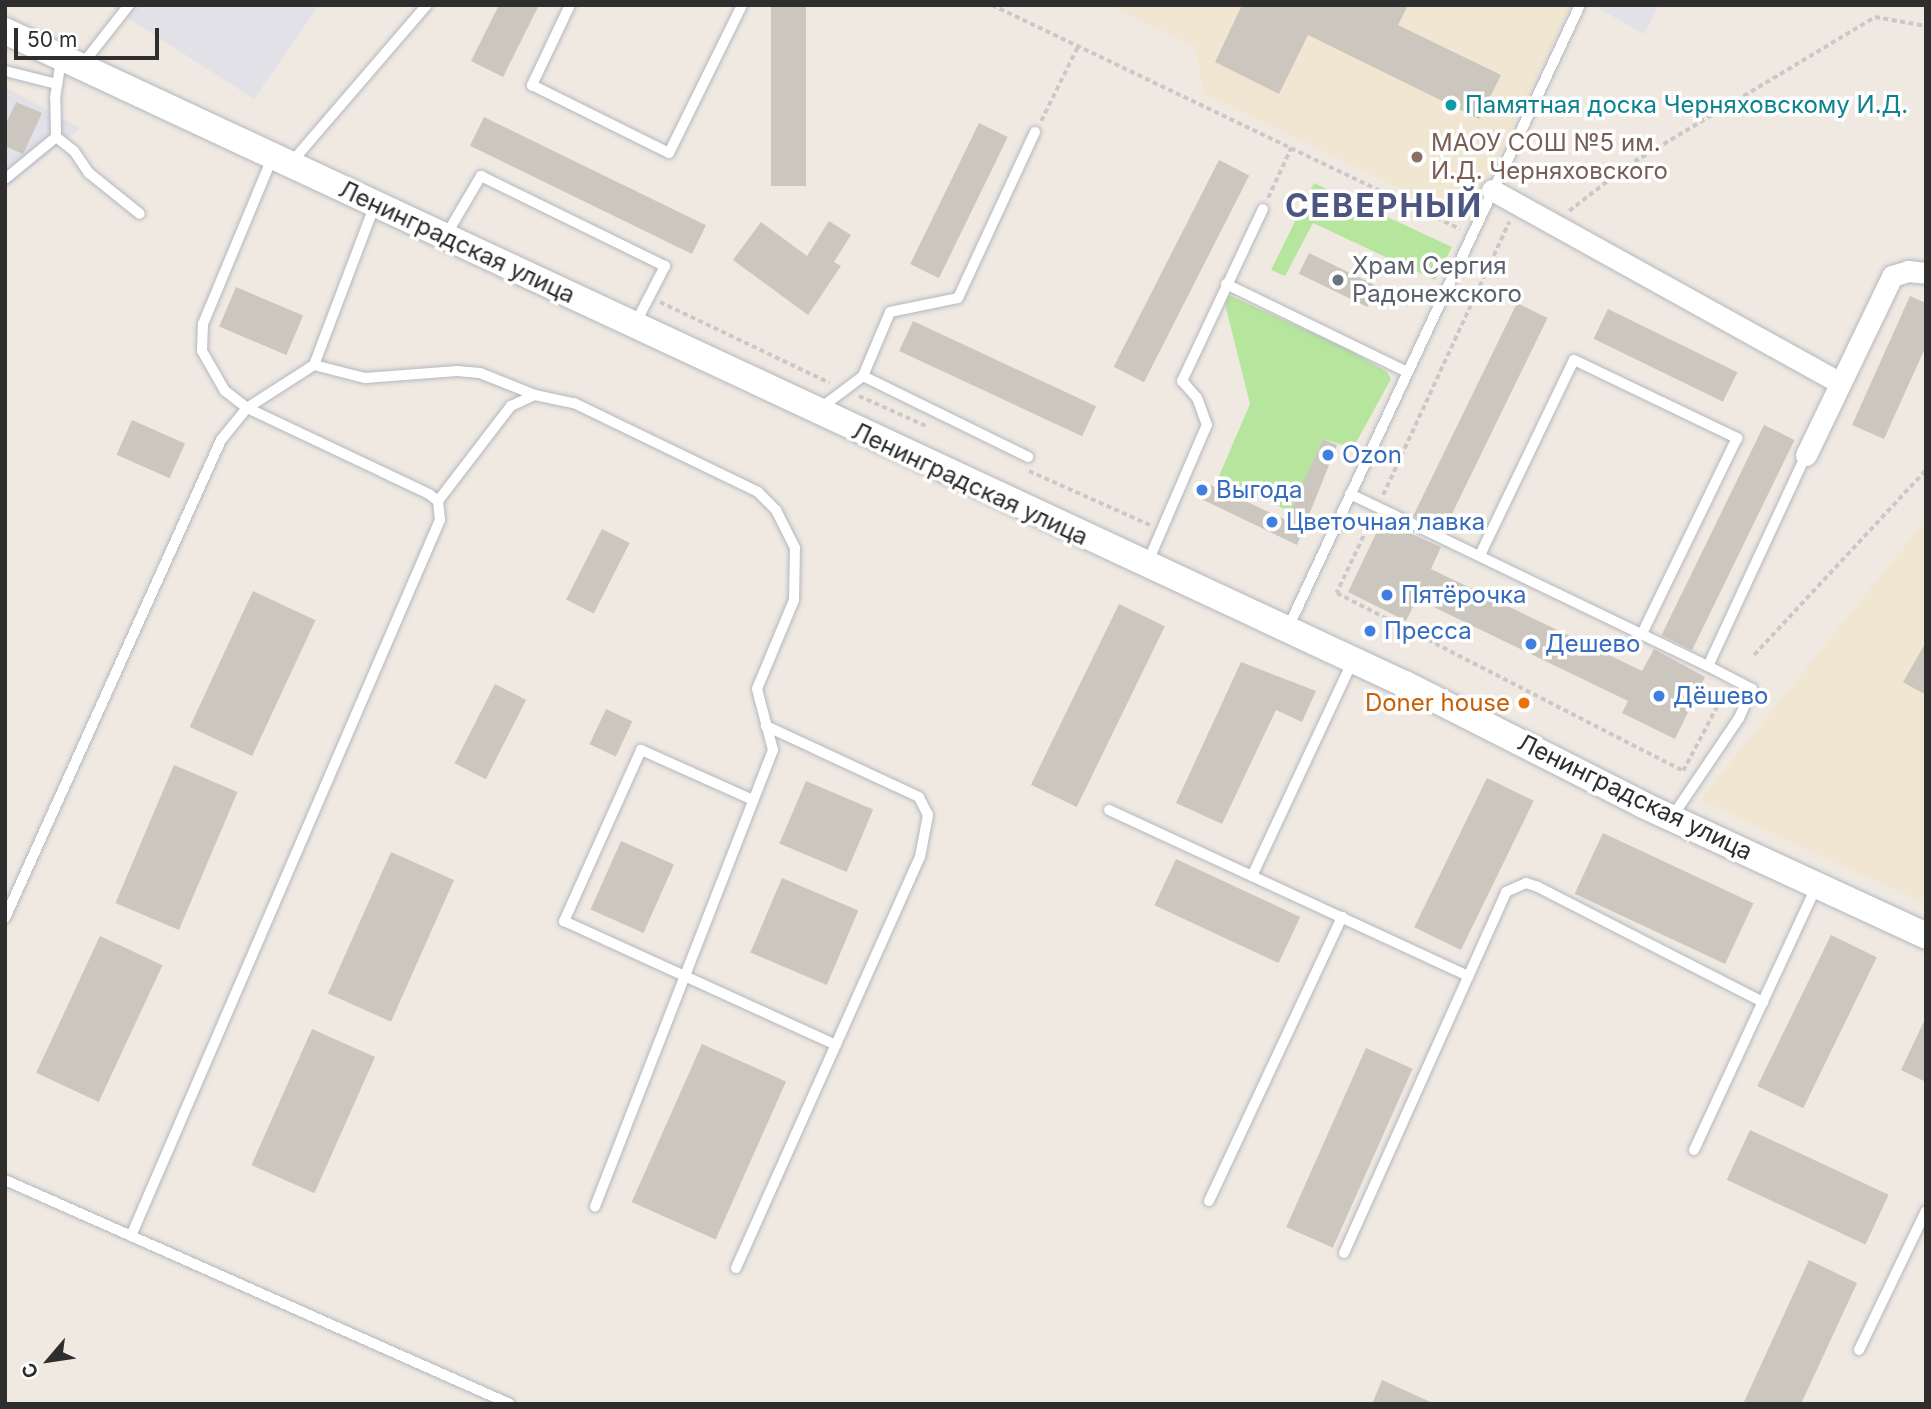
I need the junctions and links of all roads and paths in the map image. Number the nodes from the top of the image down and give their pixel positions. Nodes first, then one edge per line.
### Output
1 (129, 5) edge
2 (426, 5) edge
3 (570, 5) edge
4 (742, 5) edge
5 (992, 5) edge
6 (1580, 5) edge
7 (1926, 26) edge
8 (9, 33) edge
9 (1078, 46) junction
10 (71, 61) junction
11 (5, 71) edge
12 (57, 84) junction
13 (1035, 132) joint
14 (56, 137) junction
15 (1291, 148) junction
16 (282, 160) junction
17 (5, 179) edge
18 (1492, 190) junction
19 (375, 204) junction
20 (1263, 209) joint
21 (141, 214) dead end
22 (1553, 223) junction
23 (1471, 234) junction
24 (445, 238) junction
25 (1926, 273) edge
26 (1226, 284) junction
27 (635, 324) junction
28 (314, 365) junction
29 (1407, 372) junction
30 (863, 376) junction
31 (1840, 383) junction
32 (535, 395) junction
33 (247, 408) junction
34 (816, 411) junction
35 (1806, 455) joint
36 (1028, 457) dead end
37 (1926, 470) edge
38 (1350, 494) junction
39 (438, 501) junction
40 (1480, 555) junction
41 (1146, 567) junction
42 (1287, 630) junction
43 (1642, 634) junction
44 (1754, 655) dead end
45 (1353, 660) junction
46 (1708, 666) junction
47 (766, 726) junction
48 (753, 800) junction
49 (1109, 810) dead end
50 (1672, 817) junction
51 (1252, 876) junction
52 (1817, 885) junction
53 (1342, 917) junction
54 (5, 918) edge
55 (1926, 936) edge
56 (1468, 975) junction
57 (687, 976) junction
58 (1763, 1002) junction
59 (836, 1045) junction
60 (1694, 1150) dead end
61 (5, 1180) edge
62 (1209, 1201) dead end
63 (595, 1206) dead end
64 (1926, 1211) edge
65 (131, 1236) junction
66 (1344, 1253) dead end
67 (736, 1268) dead end
68 (1859, 1350) dead end
69 (510, 1404) edge

1 - 10 lane
2 - 16 lane
3 - 4 lane
5 - 9 path
6 - 18 lane
7 - 22 path
8 - 10 street, Ленинградская улица
9 - 13 path
9 - 15 path
10 - 12 lane
10 - 16 street, Ленинградская улица
11 - 12 lane
12 - 14 lane
13 - 30 lane
14 - 17 lane
14 - 21 lane
15 - 20 path
15 - 23 path
16 - 19 street, Ленинградская улица
16 - 33 lane
18 - 22 street
18 - 23 lane
19 - 24 street, Ленинградская улица
19 - 28 lane
20 - 26 lane
22 - 31 street
23 - 29 lane
24 - 27 street, Ленинградская улица
24 - 27 lane
25 - 31 street
26 - 29 lane
26 - 41 lane
27 - 34 street, Ленинградская улица
28 - 32 lane
28 - 33 lane
29 - 38 lane
30 - 34 lane
30 - 36 lane
31 - 35 street
32 - 39 lane
32 - 47 lane
33 - 39 lane
33 - 54 lane
34 - 41 street, Ленинградская улица
35 - 46 lane
37 - 44 path
38 - 40 lane
38 - 42 lane
39 - 65 lane
40 - 43 lane
40 - 43 lane
41 - 42 street, Ленинградская улица
42 - 45 street, Ленинградская улица
43 - 46 lane
45 - 50 street, Ленинградская улица
45 - 51 lane
46 - 50 lane
47 - 48 lane
47 - 59 lane
48 - 57 lane
48 - 57 lane
49 - 51 lane
50 - 52 street, Ленинградская улица
51 - 53 lane
52 - 55 street, Ленинградская улица
52 - 58 lane
53 - 56 lane
53 - 62 lane
56 - 58 lane
56 - 66 lane
57 - 59 lane
57 - 63 lane
58 - 60 lane
59 - 67 lane
61 - 65 lane
64 - 68 lane
65 - 69 lane

